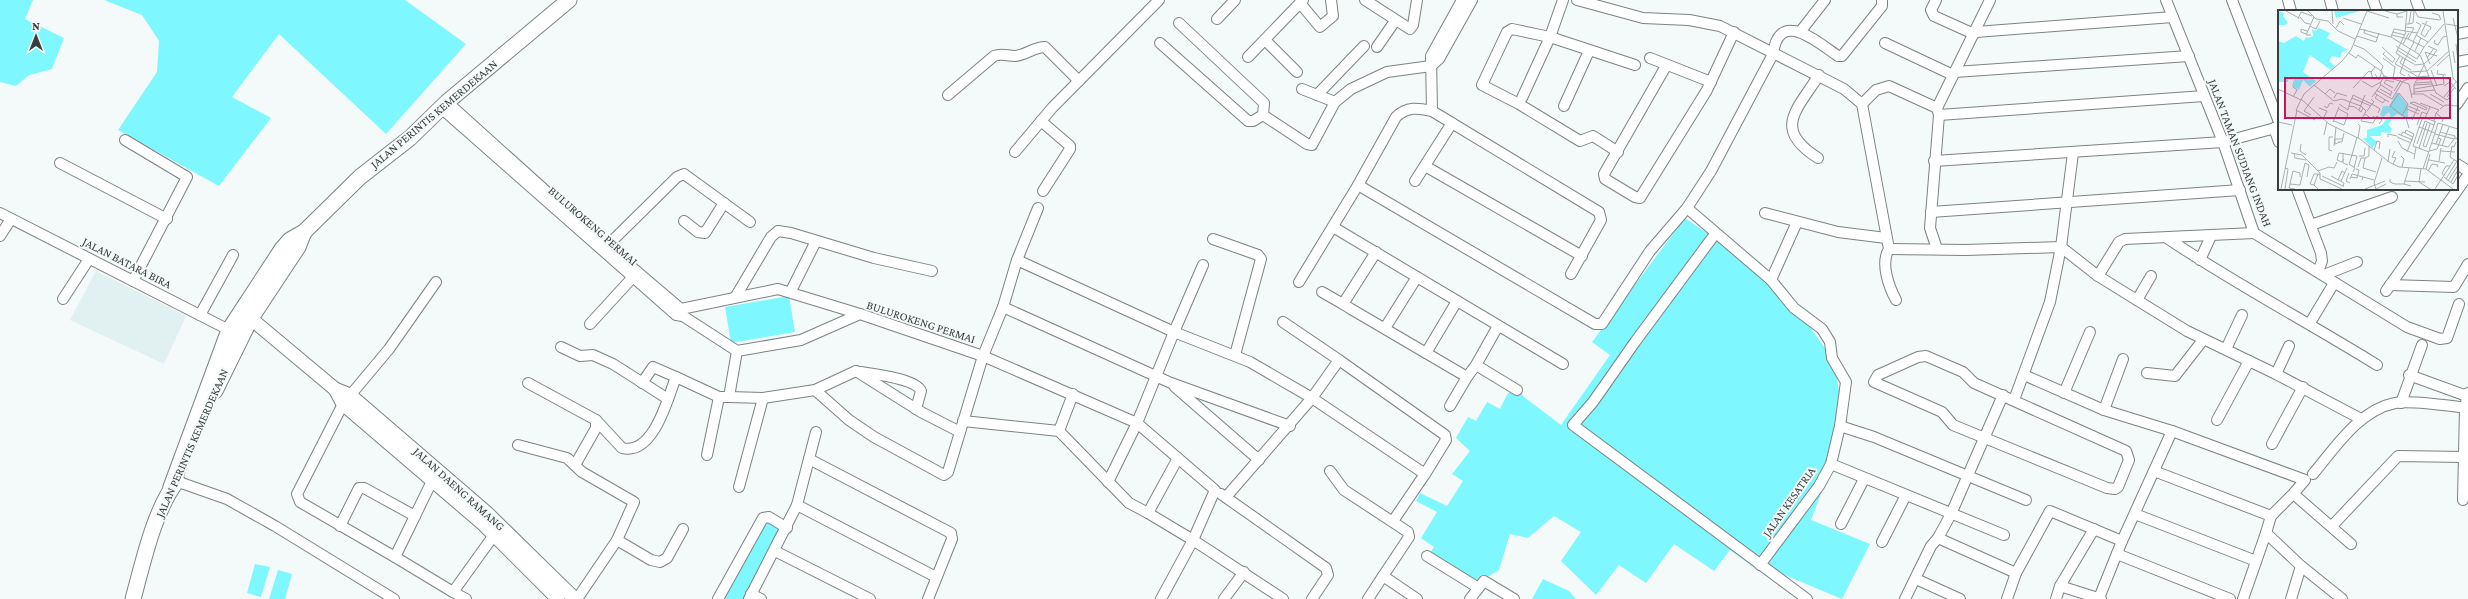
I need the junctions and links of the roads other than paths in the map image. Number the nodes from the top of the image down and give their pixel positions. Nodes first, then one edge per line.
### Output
1 (569, 0) edge
2 (1159, 0) edge
3 (1235, 0) edge
4 (1331, 0) edge
5 (1365, 0) edge
6 (1417, 0) edge
7 (1462, 0) edge
8 (1472, 0) edge
9 (1563, 0) edge
10 (1578, 0) edge
11 (1825, 0) edge
12 (1882, 0) edge
13 (1936, 0) edge
14 (1990, 0) edge
15 (2166, 0) edge
16 (2232, 0) edge
17 (2288, 0) edge
18 (2330, 0) edge
19 (2373, 0) edge
20 (2416, 0) edge
21 (1302, 1) edge
22 (2291, 10) edge
23 (2333, 10) edge
24 (2377, 10) edge
25 (2420, 10) edge
26 (2174, 17) junction
27 (1217, 19) dead end
28 (1395, 21) junction
29 (1179, 23) dead end
30 (1734, 32) junction
31 (1800, 32) junction
32 (2468, 32) edge
33 (1975, 33) junction
34 (2458, 34) edge
35 (1550, 37) junction
36 (1265, 40) junction
37 (1160, 43) dead end
38 (1885, 43) dead end
39 (1364, 46) dead end
40 (1377, 47) dead end
41 (1589, 51) junction
42 (1773, 54) junction
43 (2189, 56) junction
44 (1248, 57) dead end
45 (1650, 58) dead end
46 (2468, 60) edge
47 (2458, 62) edge
48 (1636, 64) dead end
49 (1431, 66) junction
50 (1666, 66) junction
51 (1297, 72) dead end
52 (1954, 74) junction
53 (1819, 75) junction
54 (1079, 81) junction
55 (1710, 82) junction
56 (2468, 88) edge
57 (1302, 89) dead end
58 (948, 95) dead end
59 (1317, 95) junction
60 (2204, 96) junction
61 (1522, 98) dead end
62 (1335, 102) junction
63 (2458, 103) edge
64 (1862, 104) junction
65 (444, 105) junction
66 (1564, 106) dead end
67 (1432, 111) junction
68 (1938, 111) junction
69 (1263, 114) junction
70 (1041, 121) junction
71 (1452, 123) junction
72 (2277, 126) edge
73 (125, 140) dead end
74 (2223, 142) junction
75 (1015, 152) dead end
76 (1618, 152) junction
77 (2073, 153) junction
78 (1818, 158) dead end
79 (1934, 161) junction
80 (60, 163) dead end
81 (2458, 165) edge
82 (1425, 166) junction
83 (2468, 171) edge
84 (2468, 175) edge
85 (1414, 181) dead end
86 (1358, 185) junction
87 (2458, 189) edge
88 (2240, 190) junction
89 (2297, 190) edge
90 (2457, 190) edge
91 (1043, 191) dead end
92 (2392, 196) dead end
93 (724, 203) junction
94 (2068, 203) junction
95 (1038, 208) dead end
96 (1687, 208) junction
97 (1931, 212) junction
98 (0, 213) edge
99 (1766, 213) dead end
100 (11, 219) junction
101 (167, 219) junction
102 (684, 221) dead end
103 (750, 222) dead end
104 (1797, 222) junction
105 (2312, 226) junction
106 (1333, 227) junction
107 (1715, 234) junction
108 (2254, 234) junction
109 (0, 236) edge
110 (2211, 236) junction
111 (1886, 238) junction
112 (2167, 238) junction
113 (1213, 239) dead end
114 (816, 241) junction
115 (2062, 247) junction
116 (1889, 249) junction
117 (1938, 249) junction
118 (610, 252) junction
119 (1376, 252) junction
120 (234, 255) dead end
121 (1582, 256) junction
122 (89, 259) junction
123 (1017, 260) junction
124 (2200, 260) junction
125 (2358, 262) dead end
126 (2468, 264) edge
127 (1203, 265) dead end
128 (932, 271) dead end
129 (2321, 273) junction
130 (1571, 274) dead end
131 (2098, 276) junction
132 (2151, 276) dead end
133 (633, 277) junction
134 (1418, 277) junction
135 (1771, 280) junction
136 (133, 282) junction
137 (436, 282) dead end
138 (1299, 282) dead end
139 (2334, 283) junction
140 (791, 291) junction
141 (1322, 292) dead end
142 (736, 296) junction
143 (63, 299) dead end
144 (1896, 300) dead end
145 (2137, 300) junction
146 (1457, 301) junction
147 (1344, 304) junction
148 (2459, 304) dead end
149 (1003, 307) junction
150 (246, 314) junction
151 (680, 314) junction
152 (860, 314) junction
153 (200, 315) junction
154 (2242, 316) dead end
155 (1284, 322) dead end
156 (2310, 323) junction
157 (590, 324) dead end
158 (1498, 326) junction
159 (1386, 328) junction
160 (1174, 332) junction
161 (2090, 332) dead end
162 (235, 333) junction
163 (2203, 340) junction
164 (2422, 345) dead end
165 (2289, 346) dead end
166 (561, 347) dead end
167 (2226, 349) junction
168 (737, 351) junction
169 (1426, 353) junction
170 (1234, 355) junction
171 (983, 356) junction
172 (2123, 359) dead end
173 (1339, 360) junction
174 (2249, 361) junction
175 (1563, 364) dead end
176 (1476, 365) junction
177 (2377, 365) dead end
178 (856, 371) junction
179 (2147, 373) dead end
180 (2276, 374) junction
181 (2024, 375) junction
182 (2409, 375) junction
183 (1156, 376) junction
184 (676, 377) junction
185 (1467, 377) junction
186 (528, 383) dead end
187 (642, 383) junction
188 (1171, 383) junction
189 (2303, 388) junction
190 (815, 390) junction
191 (1517, 390) dead end
192 (2064, 392) junction
193 (1073, 394) junction
194 (2467, 394) edge
195 (2003, 395) junction
196 (724, 397) junction
197 (763, 398) junction
198 (1312, 398) junction
199 (668, 399) junction
200 (347, 400) junction
201 (2014, 400) junction
202 (2400, 403) junction
203 (1450, 406) dead end
204 (2466, 408) edge
205 (916, 409) junction
206 (2104, 410) junction
207 (2361, 419) junction
208 (596, 420) junction
209 (2217, 420) dead end
210 (963, 421) junction
211 (1137, 423) junction
212 (1290, 426) junction
213 (1840, 426) junction
214 (1059, 431) junction
215 (2172, 431) junction
216 (816, 432) dead end
217 (960, 432) junction
218 (1985, 437) junction
219 (2272, 444) dead end
220 (518, 445) dead end
221 (410, 452) junction
222 (706, 455) dead end
223 (2464, 457) junction
224 (1178, 458) junction
225 (809, 459) junction
226 (1259, 460) junction
227 (1831, 464) junction
228 (575, 465) junction
229 (1330, 471) dead end
230 (2154, 471) junction
231 (1425, 474) junction
232 (2312, 474) dead end
233 (1968, 475) junction
234 (1864, 478) junction
235 (433, 479) junction
236 (1108, 482) junction
237 (173, 483) junction
238 (739, 487) dead end
239 (1215, 490) junction
240 (1226, 497) junction
241 (1905, 497) junction
242 (2297, 497) dead end
243 (2026, 500) dead end
244 (2463, 500) dead end
245 (797, 505) junction
246 (1148, 513) junction
247 (1951, 514) junction
248 (2135, 514) junction
249 (415, 516) junction
250 (2271, 516) junction
251 (1393, 521) junction
252 (1841, 524) dead end
253 (340, 526) junction
254 (2332, 526) junction
255 (787, 528) junction
256 (683, 529) dead end
257 (2094, 529) junction
258 (2266, 533) junction
259 (494, 535) junction
260 (2004, 535) dead end
261 (1938, 538) junction
262 (617, 540) junction
263 (1193, 540) junction
264 (2122, 541) junction
265 (1882, 542) dead end
266 (2351, 544) dead end
267 (775, 551) junction
268 (2117, 554) junction
269 (1427, 556) dead end
270 (395, 557) junction
271 (2256, 561) junction
272 (1760, 565) junction
273 (2301, 566) junction
274 (1244, 572) junction
275 (2016, 573) junction
276 (1383, 576) junction
277 (936, 577) junction
278 (1916, 579) junction
279 (2060, 586) junction
280 (1477, 587) junction
281 (453, 592) junction
282 (750, 596) edge
283 (134, 599) edge
284 (394, 599) edge
285 (466, 599) edge
286 (558, 599) edge
287 (576, 599) edge
288 (718, 599) edge
289 (761, 599) edge
290 (870, 599) edge
291 (928, 599) edge
292 (1161, 599) edge
293 (1224, 599) edge
294 (1283, 599) edge
295 (1312, 599) edge
296 (1368, 599) edge
297 (1417, 599) edge
298 (1470, 599) edge
299 (1514, 599) edge
300 (1807, 599) edge
301 (1905, 599) edge
302 (1960, 599) edge
303 (2007, 599) edge
304 (2056, 599) edge
305 (2100, 599) edge
306 (2230, 599) edge
307 (2243, 599) edge
308 (2290, 599) edge
309 (2342, 599) edge

1 - 65 highway, JALAN PERINTIS KEMERDEKAAN
2 - 54 street
3 - 27 street
4 - 21 street
5 - 28 street
6 - 28 street
7 - 49 street
8 - 49 street
9 - 35 street
10 - 30 street
11 - 31 street
12 - 31 street
13 - 33 street
14 - 33 street
15 - 26 street, JALAN TAMAN SUDIANG INDAH
16 - 72 street
17 - 22 street
18 - 23 street
19 - 24 street
20 - 25 street
21 - 36 street
26 - 33 street
26 - 43 street, JALAN TAMAN SUDIANG INDAH
28 - 40 street
29 - 69 street
30 - 42 street
30 - 55 street
31 - 42 street
32 - 34 street
33 - 52 street
35 - 41 street
35 - 61 street
35 - 76 street
36 - 44 street
36 - 51 street
37 - 69 street
38 - 52 street
39 - 59 street
41 - 48 street
41 - 66 street
42 - 53 street
42 - 96 street
43 - 52 street
43 - 60 street, JALAN TAMAN SUDIANG INDAH
45 - 50 street
46 - 47 street
49 - 62 street
49 - 67 street
50 - 55 street
50 - 76 street
52 - 68 street
53 - 64 street
53 - 78 street
54 - 58 street
54 - 70 street
55 - 76 street
56 - 63 street
57 - 59 street
59 - 62 street
60 - 68 street
60 - 74 street, JALAN TAMAN SUDIANG INDAH
62 - 69 street
64 - 68 street
64 - 111 street
65 - 118 street, BULUROKENG PERMAI
65 - 150 highway, JALAN PERINTIS KEMERDEKAAN
67 - 71 street
67 - 86 street
68 - 79 street
70 - 75 street
70 - 91 street
71 - 82 street
71 - 121 street
72 - 74 street
73 - 101 street
74 - 77 street
74 - 88 street, JALAN TAMAN SUDIANG INDAH
77 - 79 street
77 - 94 street
79 - 97 street
80 - 101 street
81 - 83 street
82 - 85 street
82 - 121 street
84 - 87 street
86 - 96 street
86 - 106 street
88 - 94 street
88 - 108 street, JALAN TAMAN SUDIANG INDAH
89 - 105 street
90 - 126 street
92 - 105 street
93 - 102 street
93 - 103 street
93 - 118 street
94 - 97 street
94 - 115 street
95 - 123 street, BULUROKENG PERMAI
96 - 107 street, JALAN KESATRIA
97 - 117 street
98 - 100 street, JALAN BATARA BIRA
99 - 104 street
100 - 109 street
100 - 122 street, JALAN BATARA BIRA
101 - 136 street
104 - 111 street
104 - 135 street
105 - 129 street
106 - 119 street
106 - 138 street
107 - 135 street, JALAN KESATRIA
107 - 272 street
108 - 110 street
108 - 129 street, JALAN TAMAN SUDIANG INDAH
110 - 112 street
110 - 124 street
111 - 116 street
112 - 124 street
112 - 131 street
113 - 170 street
114 - 128 street
114 - 140 street
114 - 142 street
115 - 117 street
115 - 131 street
115 - 181 street
116 - 117 street
116 - 144 street
118 - 133 street, BULUROKENG PERMAI
118 - 151 street
119 - 134 street
119 - 147 street
120 - 153 street
121 - 130 street
122 - 136 street, JALAN BATARA BIRA
122 - 143 street
123 - 149 street, BULUROKENG PERMAI
123 - 160 street
124 - 156 street
125 - 129 street
127 - 160 street
129 - 139 street, JALAN TAMAN SUDIANG INDAH
131 - 145 street
132 - 145 street
133 - 151 street, BULUROKENG PERMAI
133 - 157 street
134 - 146 street
134 - 159 street
135 - 213 street, JALAN KESATRIA
136 - 153 street, JALAN BATARA BIRA
137 - 200 street
139 - 148 street, JALAN TAMAN SUDIANG INDAH
139 - 156 street
140 - 142 street
140 - 152 street
141 - 147 street
142 - 151 street
145 - 163 street
146 - 158 street
146 - 169 street
147 - 159 street
149 - 171 street, BULUROKENG PERMAI
149 - 183 street
150 - 162 highway, JALAN PERINTIS KEMERDEKAAN
150 - 200 main road, JALAN DAENG RAMANG
151 - 168 street, BULUROKENG PERMAI
152 - 168 street, BULUROKENG PERMAI
152 - 171 street, BULUROKENG PERMAI
153 - 162 street, JALAN BATARA BIRA
154 - 167 street
155 - 173 street
156 - 177 street
158 - 175 street
158 - 176 street
159 - 169 street
160 - 170 street
160 - 183 street
161 - 192 street
162 - 237 highway, JALAN PERINTIS KEMERDEKAAN
163 - 167 street
163 - 179 street
164 - 182 street
165 - 180 street
166 - 187 street
167 - 174 street
168 - 196 street
169 - 185 street
170 - 198 street
171 - 193 street, BULUROKENG PERMAI
171 - 210 street, BULUROKENG PERMAI
172 - 206 street
173 - 198 street
173 - 231 street
174 - 180 street
174 - 209 street
176 - 185 street
176 - 191 street
178 - 190 street
178 - 205 street
178 - 205 street
180 - 189 street
181 - 192 street
181 - 201 street
182 - 194 street
182 - 202 street
183 - 188 street
183 - 211 street
184 - 187 street
184 - 196 street
184 - 199 street
185 - 203 street
186 - 208 street
187 - 199 street
188 - 212 street
188 - 226 street
189 - 207 street
189 - 219 street
190 - 197 street
190 - 217 street, BULUROKENG PERMAI
192 - 206 street
193 - 211 street, BULUROKENG PERMAI
193 - 214 street
194 - 204 street
195 - 201 street
195 - 218 street
195 - 218 street
196 - 197 street
196 - 222 street
197 - 238 street
198 - 212 street
198 - 231 street
199 - 208 street
200 - 221 main road, JALAN DAENG RAMANG
200 - 253 street
201 - 218 street
202 - 204 street
202 - 207 street
204 - 223 street
205 - 217 street
206 - 215 street
207 - 232 street
208 - 228 street
210 - 214 street
210 - 217 street, BULUROKENG PERMAI
211 - 224 street, BULUROKENG PERMAI
211 - 236 street
212 - 226 street
213 - 227 street, JALAN KESATRIA
213 - 233 street
214 - 236 street
215 - 230 street
215 - 250 street
216 - 225 street
218 - 233 street
220 - 228 street
221 - 235 main road, JALAN DAENG RAMANG
221 - 287 main road, JALAN DAENG RAMANG
223 - 244 street
223 - 254 street
224 - 239 street, BULUROKENG PERMAI
224 - 246 street
225 - 245 street
225 - 277 street
226 - 240 street
227 - 234 street
227 - 272 street, JALAN KESATRIA
228 - 262 street
229 - 251 street
230 - 248 street
230 - 250 street
231 - 251 street
233 - 243 street
233 - 247 street
234 - 241 street
234 - 252 street
235 - 249 street
235 - 259 main road, JALAN DAENG RAMANG
236 - 246 street
237 - 283 highway, JALAN PERINTIS KEMERDEKAAN
237 - 284 street
239 - 240 street, BULUROKENG PERMAI
239 - 263 street
240 - 295 street, BULUROKENG PERMAI
241 - 247 street
241 - 265 street
242 - 254 street
245 - 255 street
245 - 277 street
246 - 263 street
247 - 260 street
247 - 261 street
248 - 264 street
248 - 271 street
249 - 253 street
249 - 270 street
250 - 258 street
251 - 276 street
253 - 270 street
254 - 266 street
255 - 267 street
255 - 288 street
256 - 262 street
257 - 264 street
257 - 275 street
257 - 279 street
258 - 271 street
258 - 273 street
259 - 281 street
259 - 286 main road, JALAN DAENG RAMANG
261 - 275 street
261 - 278 street
262 - 287 street
263 - 274 street
263 - 292 street
264 - 268 street
267 - 282 street
267 - 290 street
268 - 305 street
268 - 306 street
269 - 280 street
270 - 281 street
271 - 307 street
272 - 300 street
273 - 308 street
273 - 309 street
274 - 293 street
274 - 294 street
275 - 303 street
276 - 296 street
276 - 297 street
277 - 291 street
278 - 301 street
278 - 302 street
279 - 304 street
279 - 305 street
280 - 298 street
280 - 299 street
281 - 285 street
282 - 289 street

